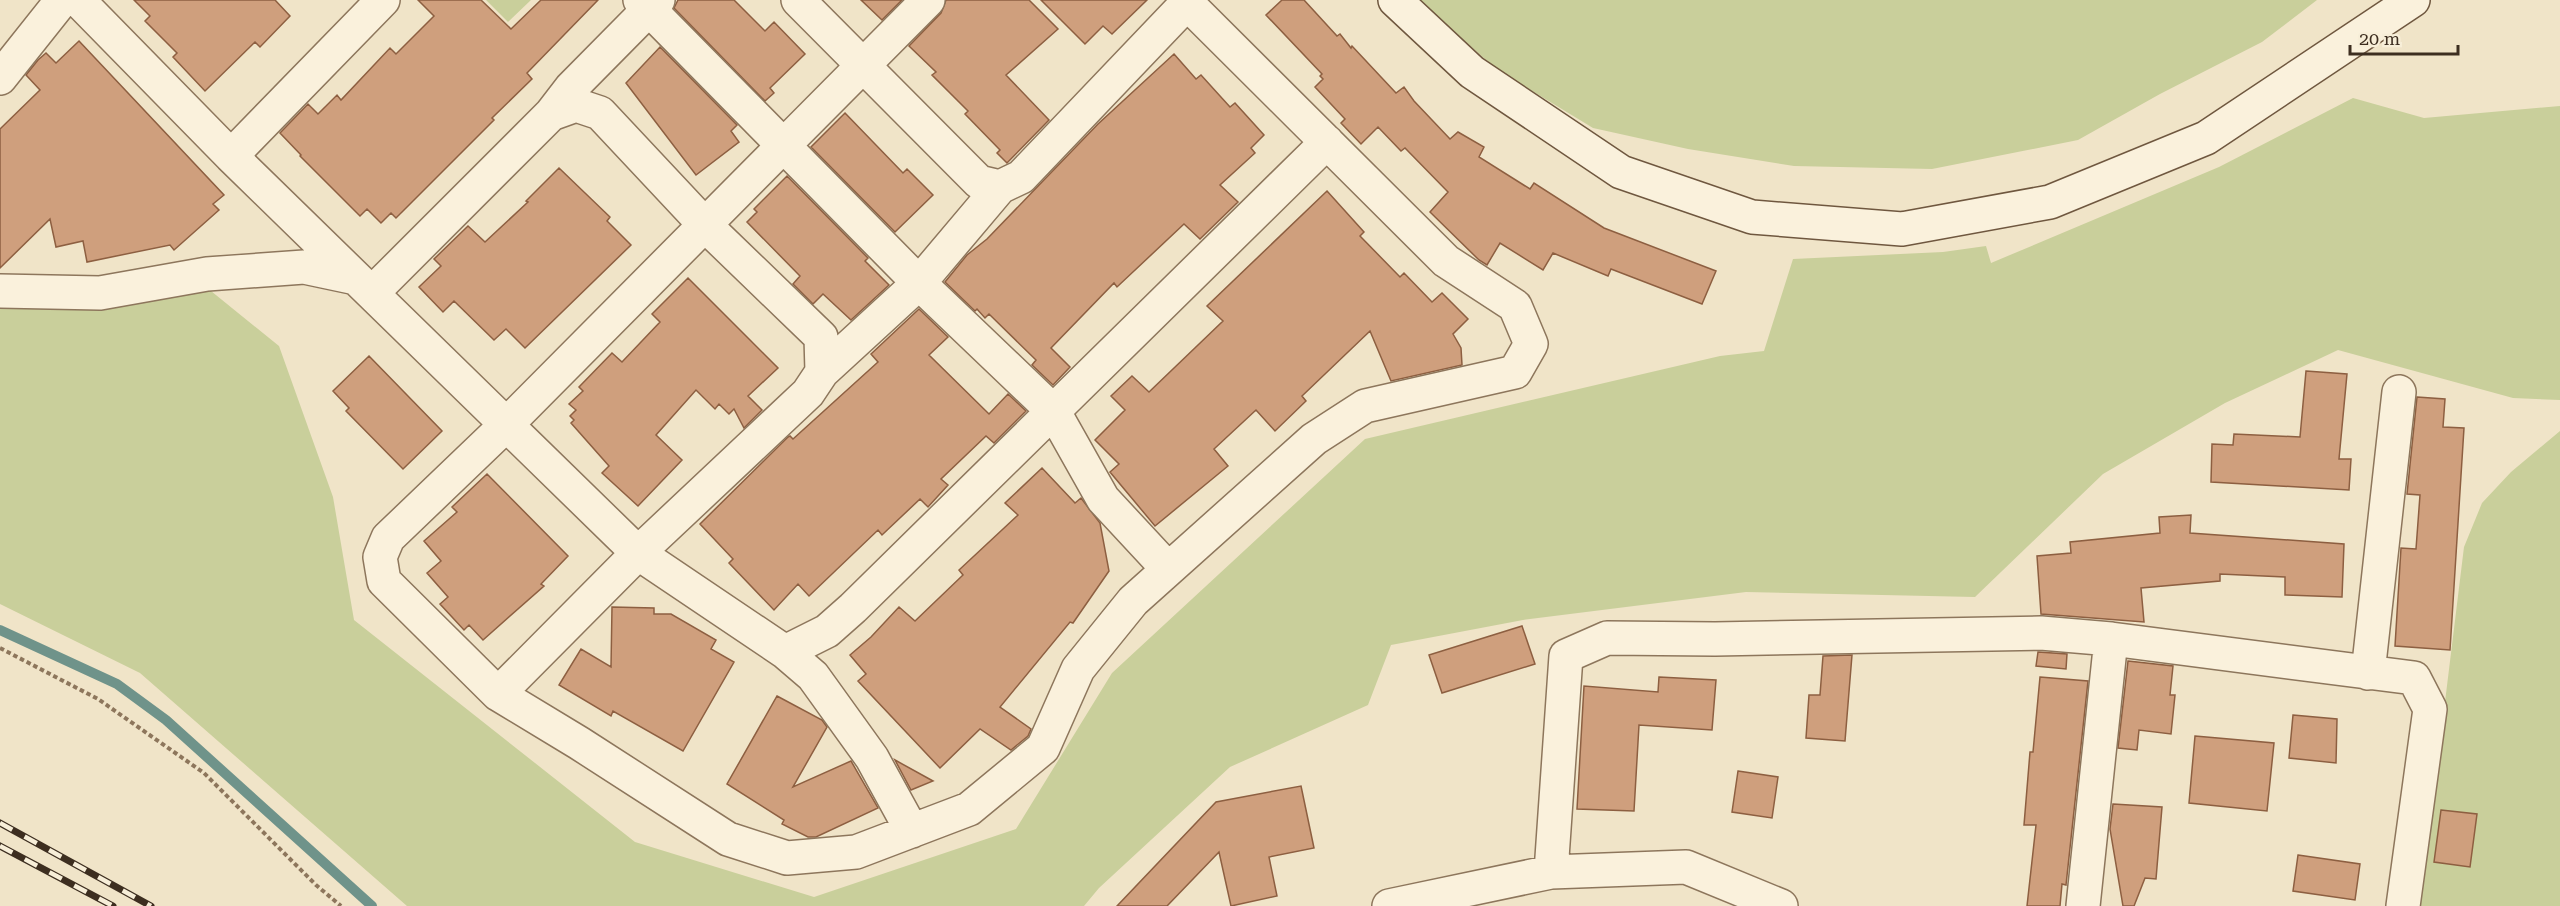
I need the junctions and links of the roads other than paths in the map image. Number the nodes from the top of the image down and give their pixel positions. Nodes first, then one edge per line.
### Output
1 (62, 0) edge
2 (78, 0) edge
3 (383, 0) edge
4 (798, 0) edge
5 (928, 0) edge
6 (1395, 0) edge
7 (2413, 0) edge
8 (1187, 1) edge
9 (649, 3) edge
10 (862, 66) junction
11 (0, 78) edge
12 (551, 114) junction
13 (1327, 142) junction
14 (782, 147) junction
15 (231, 156) junction
16 (1000, 187) junction
17 (705, 225) junction
18 (919, 283) junction
19 (364, 285) junction
20 (0, 291) edge
21 (822, 372) junction
22 (2399, 392) dead end
23 (1054, 412) junction
24 (506, 425) junction
25 (638, 553) junction
26 (1168, 569) junction
27 (2111, 639) junction
28 (785, 652) junction
29 (2368, 673) junction
30 (498, 694) junction
31 (912, 831) junction
32 (1551, 872) junction
33 (1389, 906) edge
34 (1782, 906) edge
35 (2083, 906) edge
36 (2403, 906) edge

1 - 11 street
2 - 15 street
3 - 15 street
4 - 10 street
5 - 10 street
6 - 7 street
8 - 13 street
8 - 16 street
9 - 12 street
9 - 14 street
10 - 14 street
10 - 16 street
12 - 17 street
12 - 19 street
13 - 23 street
13 - 26 street
14 - 17 street
14 - 18 street
15 - 19 street
16 - 18 street
17 - 21 street
17 - 24 street
18 - 21 street
18 - 23 street
19 - 20 street
19 - 24 street
21 - 25 street
22 - 29 street
23 - 26 street
23 - 28 street
24 - 25 street
24 - 30 street
25 - 28 street
25 - 30 street
26 - 31 street
27 - 29 street
27 - 32 street
27 - 35 street
28 - 31 street
29 - 36 street
30 - 31 street
32 - 33 street
32 - 34 street

